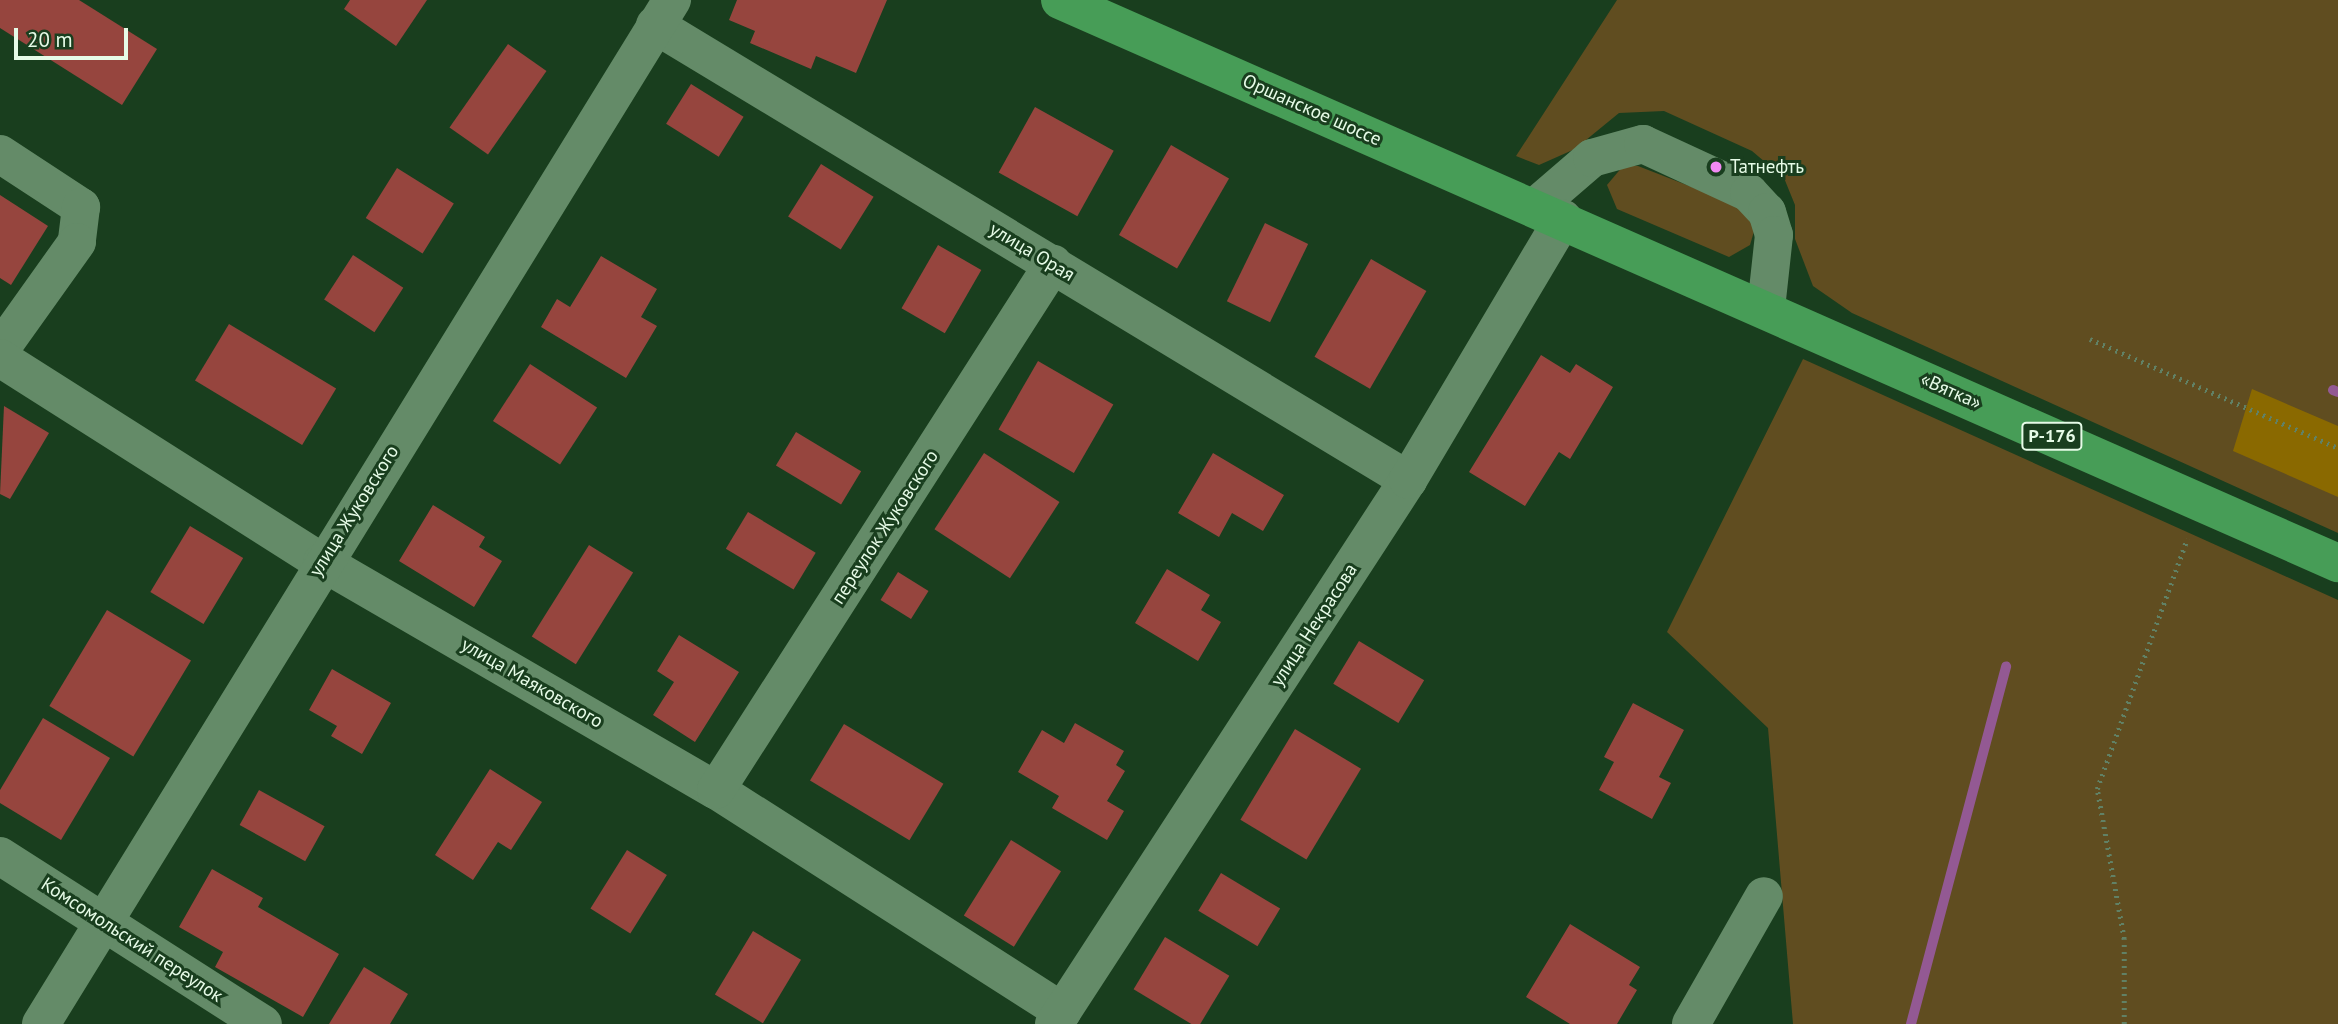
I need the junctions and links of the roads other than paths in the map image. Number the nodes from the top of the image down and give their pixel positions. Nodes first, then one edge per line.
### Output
1 (1060, 0) edge
2 (664, 13) edge
3 (0, 154) edge
4 (1549, 213) junction
5 (1053, 264) junction
6 (1766, 309) junction
7 (0, 351) edge
8 (0, 358) edge
9 (1408, 480) junction
10 (322, 562) junction
11 (2338, 562) edge
12 (716, 790) junction
13 (0, 856) edge
14 (1764, 897) dead end
15 (103, 920) junction
16 (1058, 1018) edge
17 (41, 1024) edge
18 (263, 1024) edge
19 (1691, 1024) edge

1 - 4 main road, Оршанское шоссе
2 - 5 street, улица Орая
2 - 10 street, улица Жуковского
3 - 7 street
4 - 6 main road, «Вятка»
4 - 6 street, улица Некрасова
4 - 9 street, улица Некрасова
5 - 9 street, улица Орая
5 - 12 street, переулок Жуковского
6 - 11 main road, «Вятка» / Р-176
8 - 10 street, улица Маяковского
9 - 16 street, улица Некрасова
10 - 12 street, улица Маяковского
10 - 15 street, улица Жуковского
12 - 16 street, улица Маяковского
13 - 15 street, Комсомольский переулок
14 - 19 street
15 - 17 street, улица Жуковского
15 - 18 street, Комсомольский переулок

